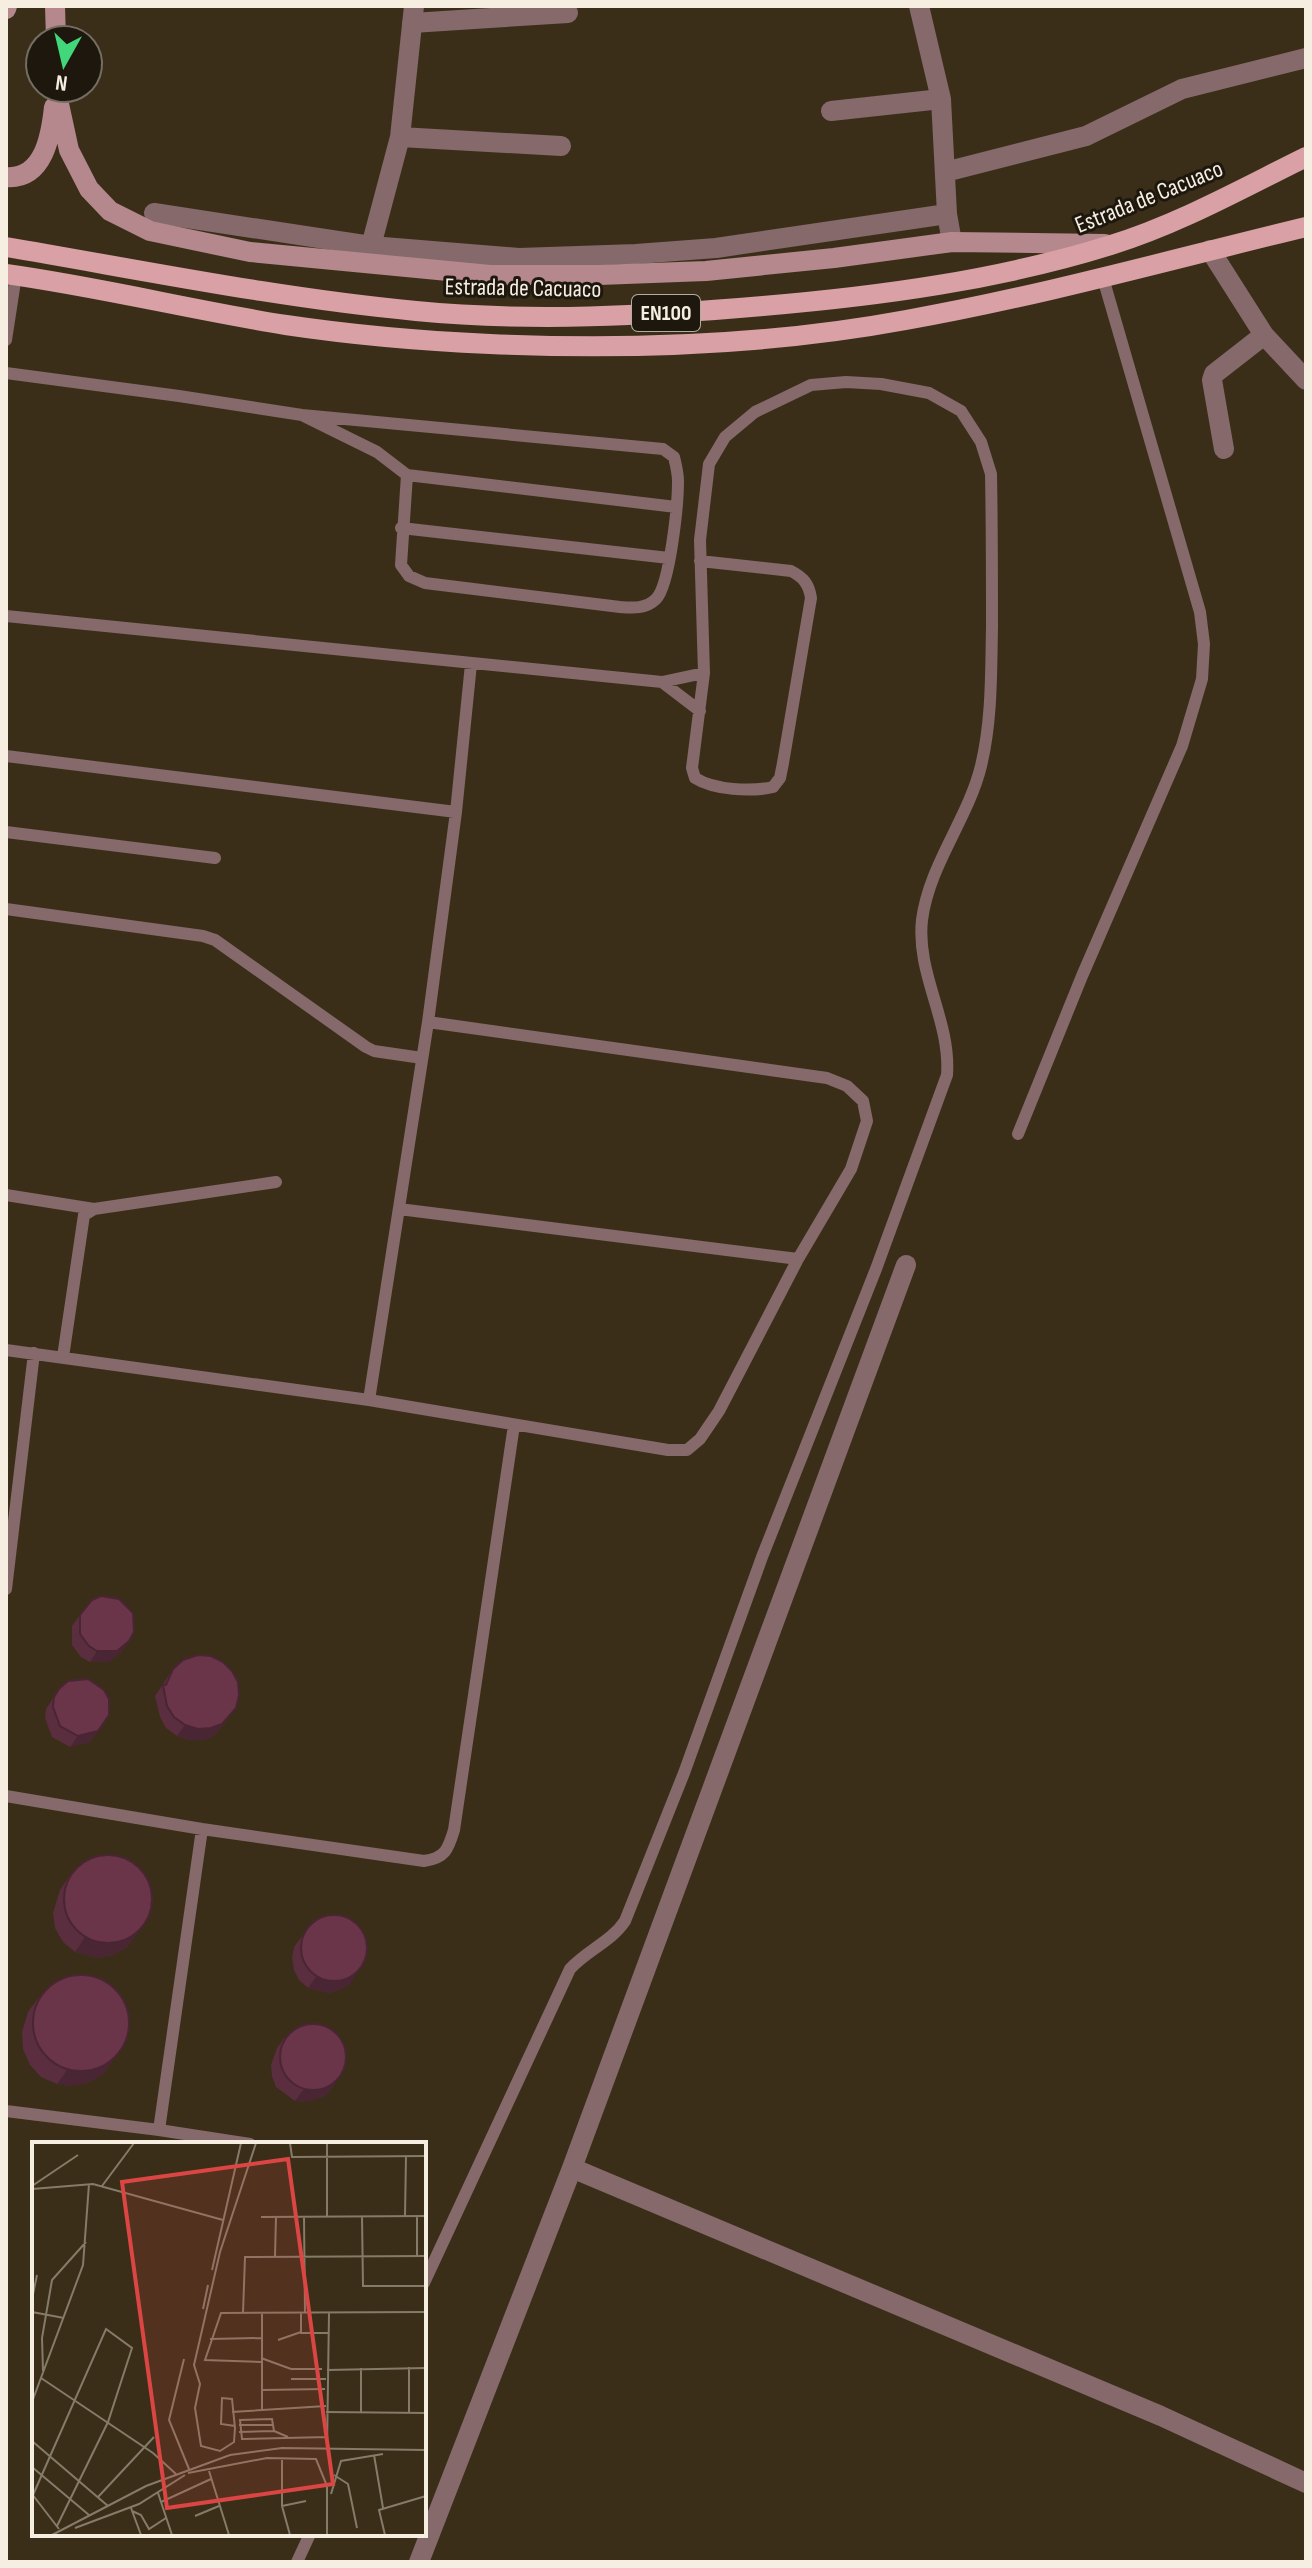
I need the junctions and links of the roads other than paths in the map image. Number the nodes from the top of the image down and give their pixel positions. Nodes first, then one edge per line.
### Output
1 (919, 6) edge
2 (568, 13) dead end
3 (413, 14) edge
4 (1306, 58) edge
5 (941, 99) junction
6 (54, 104) edge
7 (60, 104) edge
8 (831, 111) dead end
9 (400, 137) junction
10 (561, 146) dead end
11 (1306, 157) edge
12 (945, 172) junction
13 (6, 177) edge
14 (154, 213) dead end
15 (947, 214) junction
16 (1306, 227) edge
17 (952, 242) junction
18 (1113, 245) junction
19 (371, 246) junction
20 (6, 247) edge
21 (1210, 250) junction
22 (11, 274) edge
23 (1103, 278) junction
24 (1264, 335) junction
25 (6, 340) edge
26 (6, 373) edge
27 (1306, 380) edge
28 (302, 415) junction
29 (1224, 449) dead end
30 (407, 475) junction
31 (676, 507) junction
32 (401, 528) junction
33 (669, 558) junction
34 (700, 561) junction
35 (6, 616) edge
36 (471, 664) junction
37 (704, 673) junction
38 (662, 682) junction
39 (700, 711) junction
40 (6, 756) edge
41 (456, 812) junction
42 (6, 832) edge
43 (215, 858) dead end
44 (6, 909) edge
45 (428, 1022) junction
46 (422, 1058) junction
47 (1018, 1134) dead end
48 (276, 1182) dead end
49 (6, 1195) edge
50 (94, 1209) junction
51 (399, 1209) junction
52 (798, 1259) junction
53 (906, 1265) dead end
54 (6, 1350) edge
55 (34, 1353) junction
56 (63, 1357) junction
57 (369, 1400) junction
58 (514, 1425) junction
59 (6, 1589) edge
60 (6, 1796) edge
61 (202, 1829) junction
62 (6, 2111) edge
63 (159, 2130) junction
64 (237, 2142) edge
65 (572, 2168) junction
66 (426, 2279) edge
67 (1306, 2483) edge
68 (309, 2536) edge
69 (297, 2562) edge
70 (419, 2562) edge

1 - 5 street
2 - 3 street
3 - 9 street
4 - 12 street
5 - 8 street
5 - 12 street
6 - 13 main road
7 - 17 main road
9 - 10 street
9 - 19 street
11 - 18 main road, Estrada de Cacuaco / EN100
12 - 15 street
14 - 19 street
15 - 17 street
15 - 19 street
16 - 21 main road, EN100
17 - 18 main road
18 - 20 main road, Estrada de Cacuaco / EN100
21 - 23 main road, EN100
21 - 24 street
22 - 23 main road, EN100
22 - 25 lane
23 - 47 lane
24 - 27 street
24 - 29 street
26 - 28 lane
28 - 30 lane
28 - 31 lane
30 - 31 lane
30 - 32 lane
31 - 33 lane
32 - 33 lane
32 - 33 lane
34 - 37 lane
34 - 39 lane
34 - 66 lane
35 - 36 lane
36 - 38 lane
36 - 41 lane
37 - 38 lane
37 - 39 lane
38 - 39 lane
40 - 41 lane
41 - 45 lane
42 - 43 lane
44 - 46 lane
45 - 46 lane
45 - 52 lane
46 - 51 lane
48 - 50 lane
49 - 50 lane
50 - 56 lane
51 - 52 lane
51 - 57 lane
52 - 58 lane
53 - 65 street
54 - 55 lane
55 - 56 lane
55 - 59 lane
56 - 57 lane
57 - 58 lane
58 - 61 lane
60 - 61 lane
61 - 63 lane
62 - 63 lane
63 - 64 lane
65 - 67 street
65 - 70 street
68 - 69 lane

